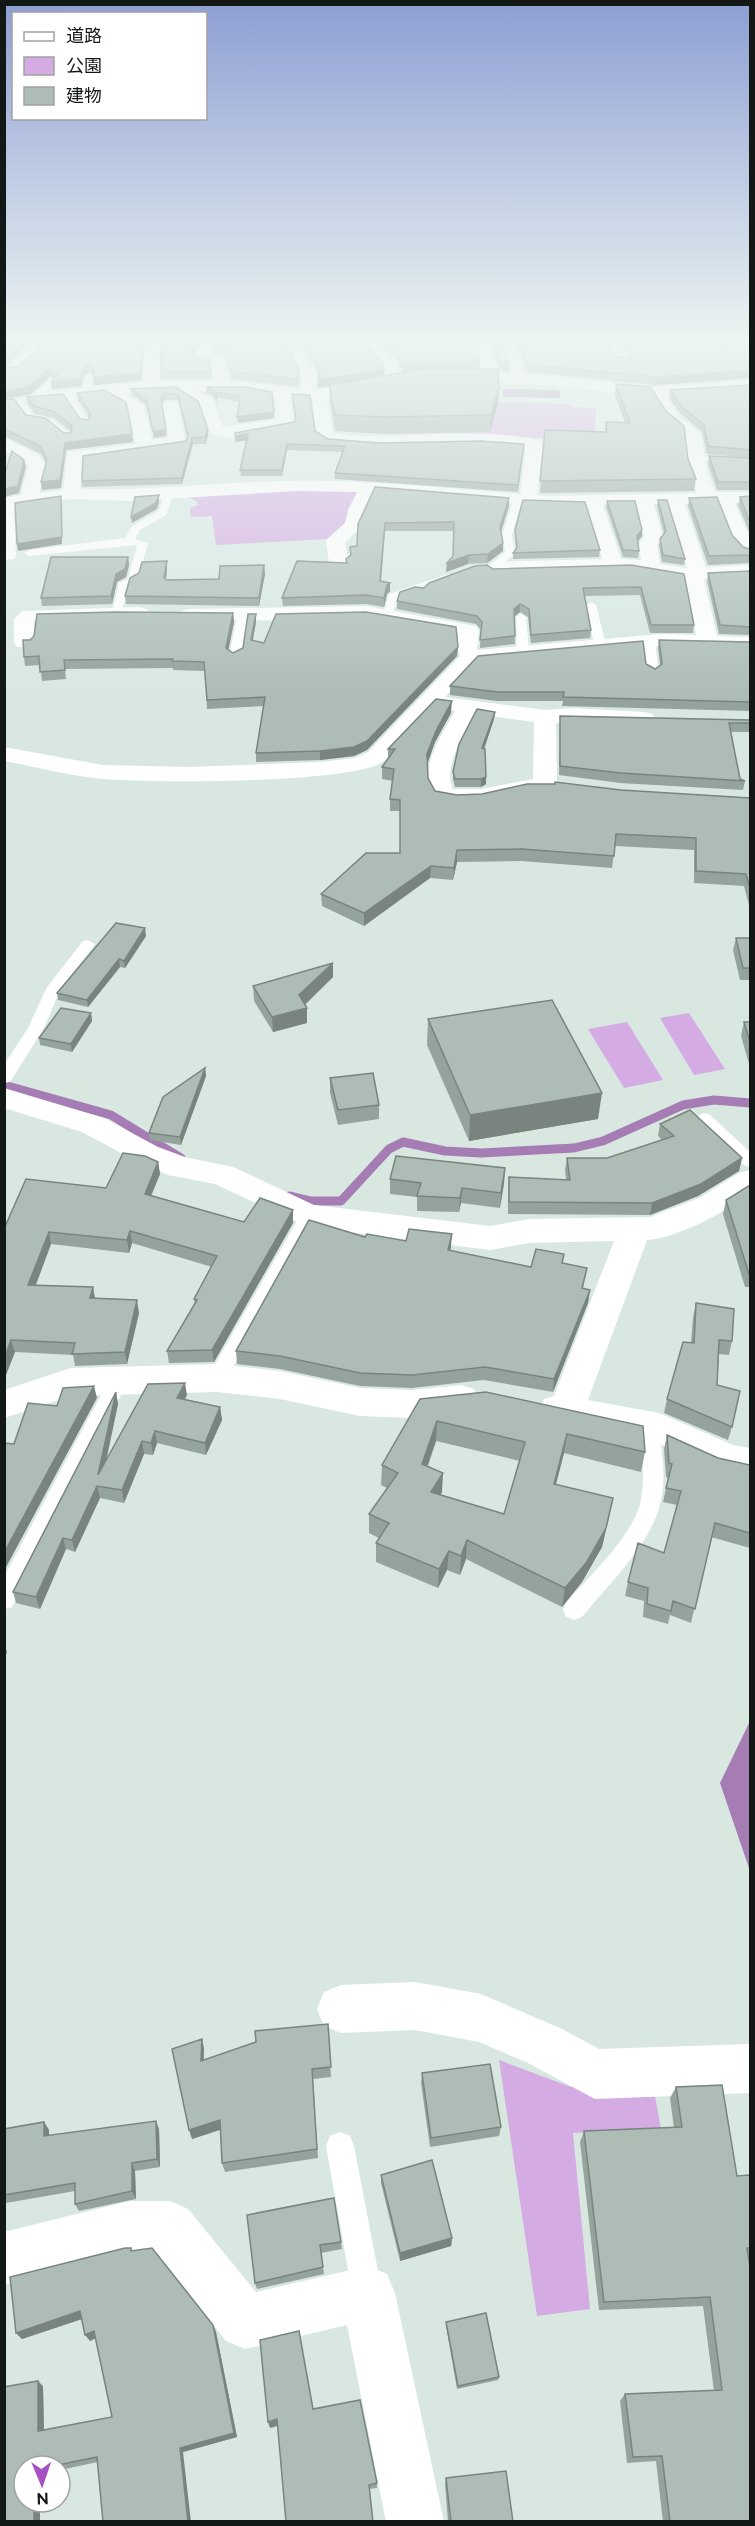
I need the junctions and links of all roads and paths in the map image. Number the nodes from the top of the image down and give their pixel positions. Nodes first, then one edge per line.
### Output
1 (33, 459) edge
2 (74, 459) edge
3 (362, 459) edge
4 (430, 459) edge
5 (532, 459) edge
6 (696, 459) joint
7 (750, 461) edge
8 (359, 487) junction
9 (419, 492) junction
10 (72, 494) junction
11 (169, 494) junction
12 (750, 497) edge
13 (716, 498) junction
14 (675, 499) junction
15 (523, 500) junction
16 (644, 500) junction
17 (28, 501) junction
18 (593, 501) junction
19 (5, 503) edge
20 (129, 541) junction
21 (750, 551) edge
22 (30, 553) joint
23 (6, 555) edge
24 (339, 563) edge
25 (613, 564) junction
26 (494, 568) junction
27 (652, 570) junction
28 (750, 571) edge
29 (695, 574) junction
30 (591, 605) dead end
31 (117, 612) junction
32 (388, 614) junction
33 (242, 615) junction
34 (521, 617) dead end
35 (649, 641) junction
36 (708, 642) junction
37 (24, 643) edge
38 (750, 643) edge
39 (600, 645) junction
40 (523, 651) junction
41 (235, 657) edge
42 (471, 657) junction
43 (653, 673) edge
44 (430, 701) junction
45 (468, 707) junction
46 (545, 717) junction
47 (668, 719) edge
48 (4, 754) edge
49 (88, 944) dead end
50 (4, 1078) edge
51 (4, 1098) edge
52 (703, 1118) edge
53 (750, 1161) edge
54 (750, 1180) edge
55 (308, 1216) junction
56 (636, 1229) junction
57 (217, 1378) junction
58 (118, 1381) junction
59 (496, 1398) edge
60 (4, 1404) edge
61 (531, 1405) edge
62 (566, 1411) junction
63 (648, 1426) junction
64 (750, 1463) edge
65 (4, 1600) edge
66 (574, 1610) dead end
67 (341, 2009) dead end
68 (750, 2069) edge
69 (340, 2146) dead end
70 (4, 2259) edge
71 (368, 2293) junction
72 (415, 2522) edge

1 - 17 street
2 - 10 street
3 - 8 street
4 - 9 street
5 - 15 street
6 - 7 lane
6 - 13 street
8 - 9 street
8 - 11 street
8 - 24 street
9 - 15 street
10 - 11 street
10 - 17 street
11 - 20 lane
12 - 13 street
13 - 14 street
13 - 21 street
14 - 16 street
14 - 29 street
15 - 18 street
15 - 26 lane
16 - 18 street
16 - 27 street
17 - 19 street
18 - 25 street
19 - 23 street
20 - 22 lane
20 - 31 lane
22 - 23 street
25 - 26 street
25 - 27 street
26 - 32 lane
27 - 29 street
28 - 29 street
29 - 36 street
30 - 39 lane
31 - 33 street
31 - 37 street
32 - 33 street
32 - 42 street
33 - 41 lane
34 - 40 lane
35 - 36 street
35 - 39 street
35 - 43 lane
36 - 38 street
39 - 40 street
40 - 42 street
42 - 44 street
44 - 45 street
44 - 48 street
45 - 46 street
45 - 46 street
46 - 47 street
49 - 50 lane
51 - 55 street
52 - 53 lane
54 - 56 street
55 - 56 street
55 - 57 lane
56 - 62 street
57 - 58 street
57 - 59 street
58 - 60 street
58 - 65 lane
61 - 62 street
62 - 63 street
63 - 64 street
63 - 66 lane
67 - 68 street
69 - 71 lane
70 - 71 street
71 - 72 street

